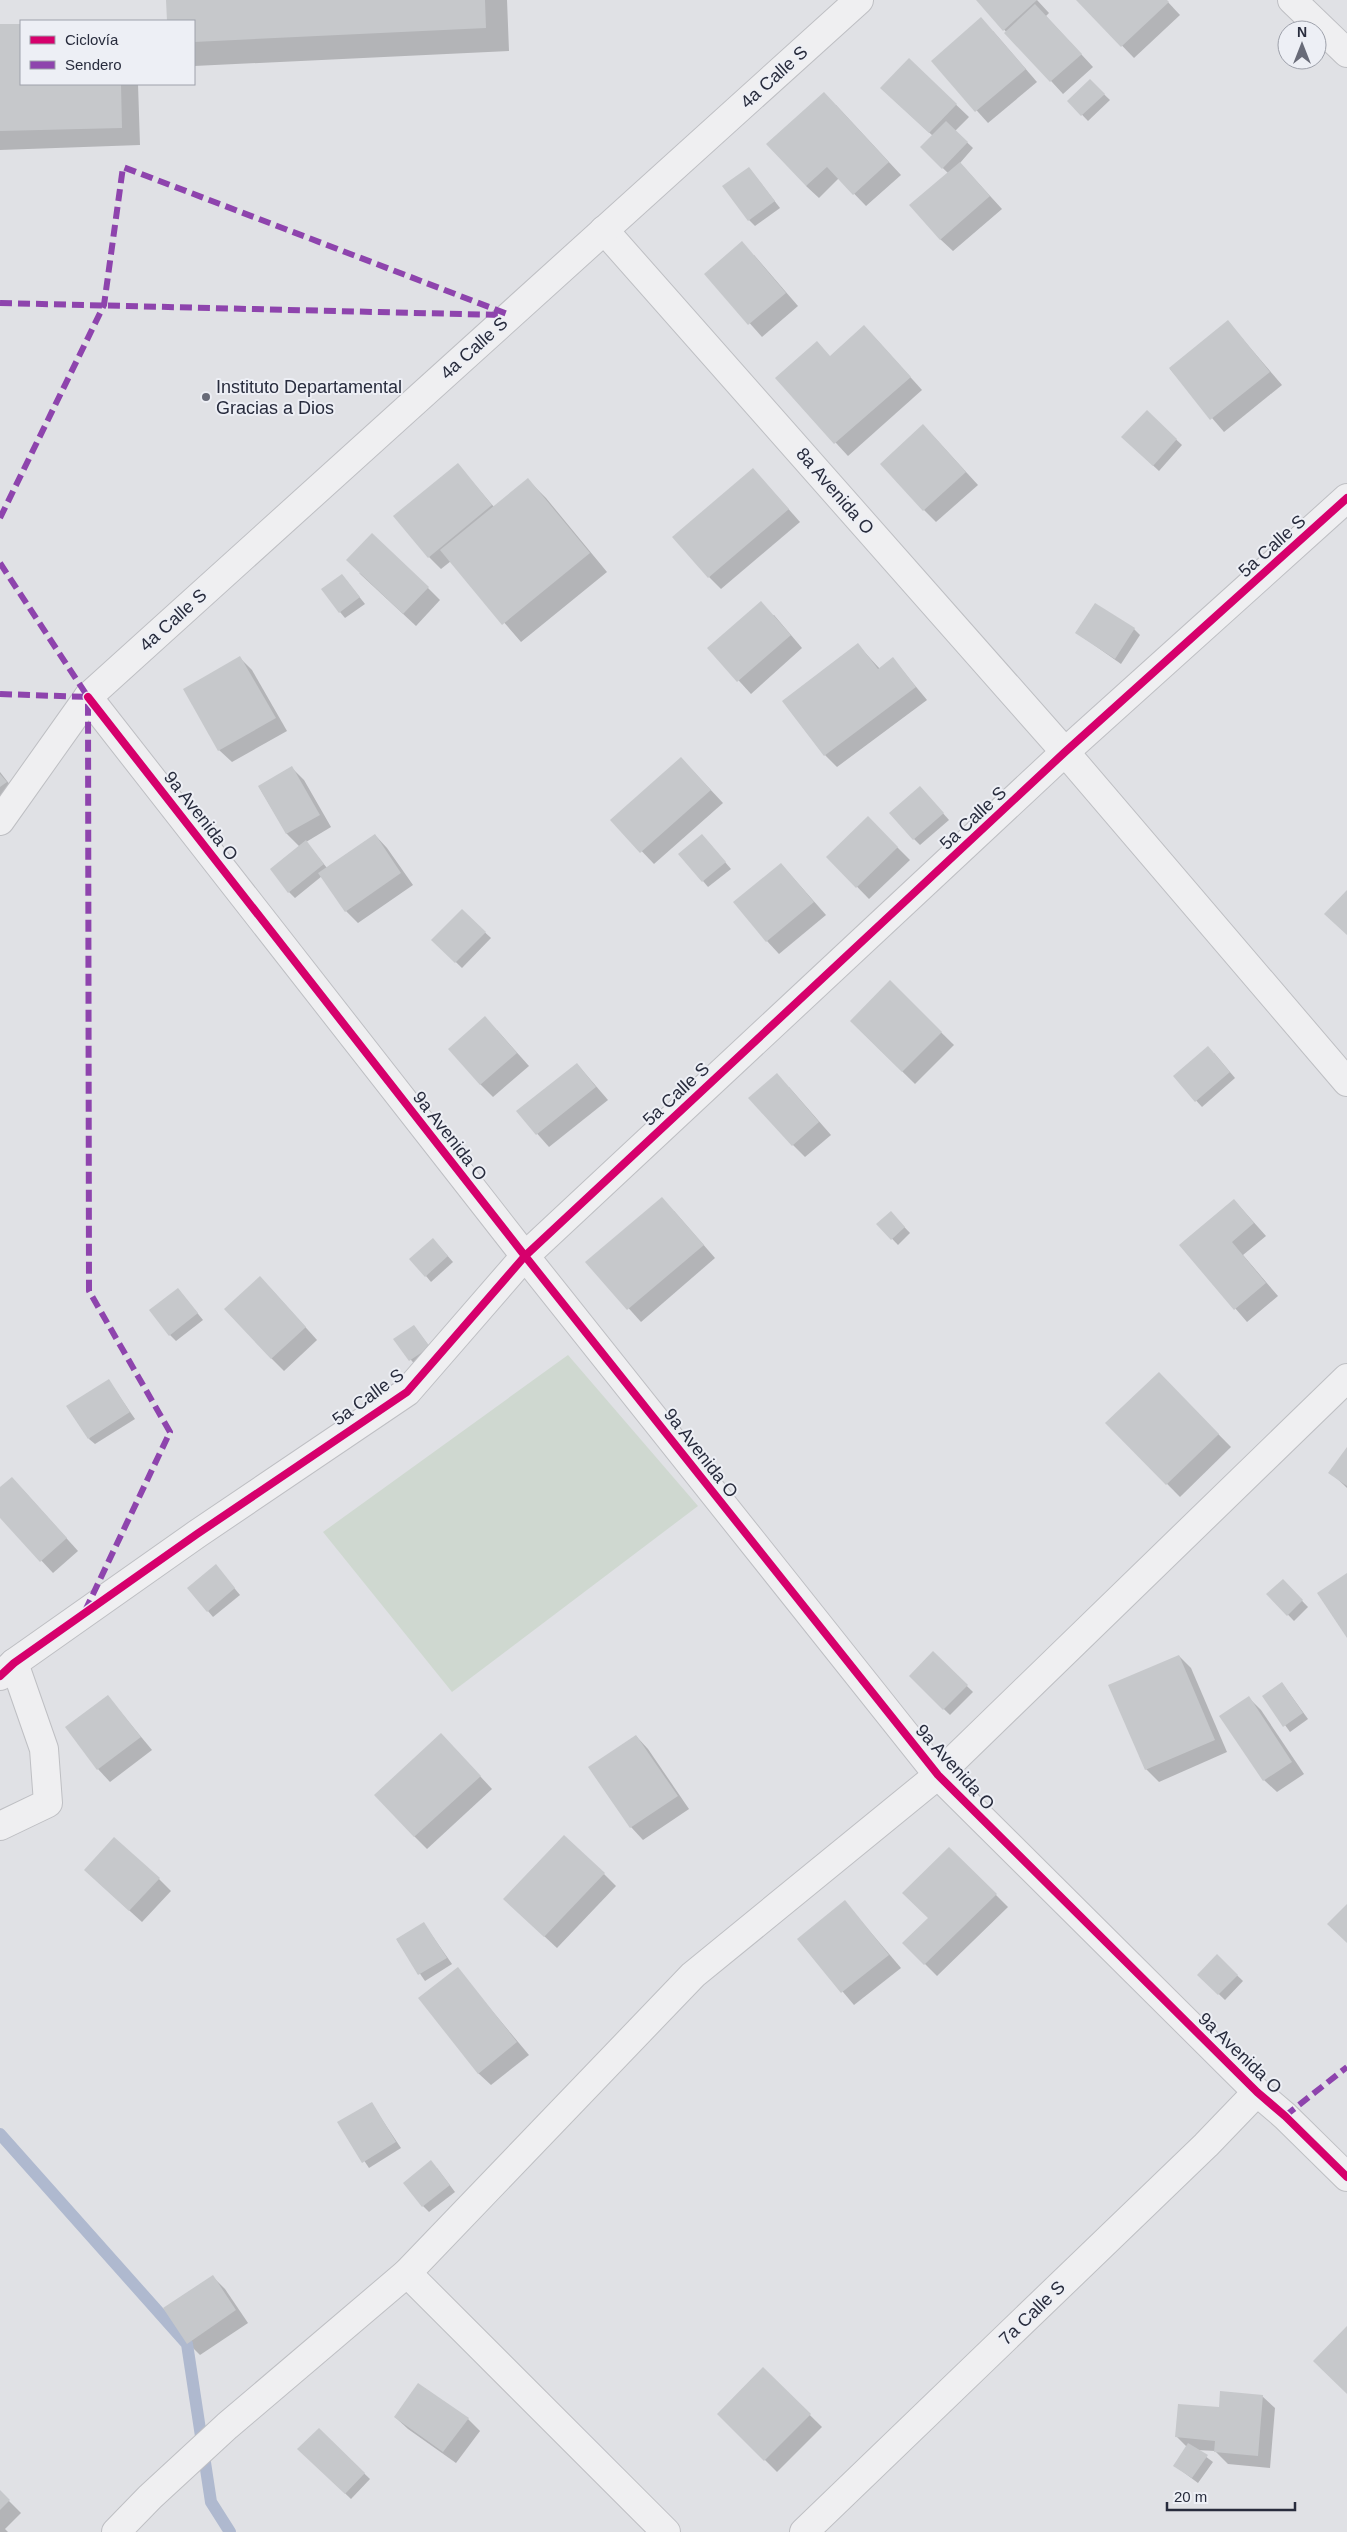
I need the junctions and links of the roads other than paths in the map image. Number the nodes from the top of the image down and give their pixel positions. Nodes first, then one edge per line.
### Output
1 (859, 0) edge
2 (1292, 0) edge
3 (1347, 53) edge
4 (604, 230) junction
5 (1347, 498) edge
6 (88, 697) junction
7 (1065, 752) junction
8 (0, 821) edge
9 (1347, 1082) edge
10 (525, 1256) junction
11 (1347, 1378) edge
12 (7, 1670) edge
13 (938, 1775) junction
14 (0, 1826) edge
15 (1257, 2092) junction
16 (1347, 2177) edge
17 (407, 2273) junction
18 (116, 2532) edge
19 (666, 2532) edge
20 (804, 2532) edge

1 - 4 street, 4a Calle S
2 - 3 street
4 - 6 street, 4a Calle S
4 - 7 street, 8a Avenida O
5 - 7 street, 5a Calle S
6 - 8 street, 4a Calle S
6 - 10 street, 9a Avenida O
7 - 9 street, 8a Avenida O
7 - 10 street, 5a Calle S
10 - 12 street, 5a Calle S
10 - 13 street, 9a Avenida O
11 - 13 street
12 - 14 street, 5a Calle S
13 - 15 street, 9a Avenida O
13 - 17 street
15 - 16 street, 9a Avenida O
15 - 20 street, 7a Calle S
17 - 18 street
17 - 19 street

